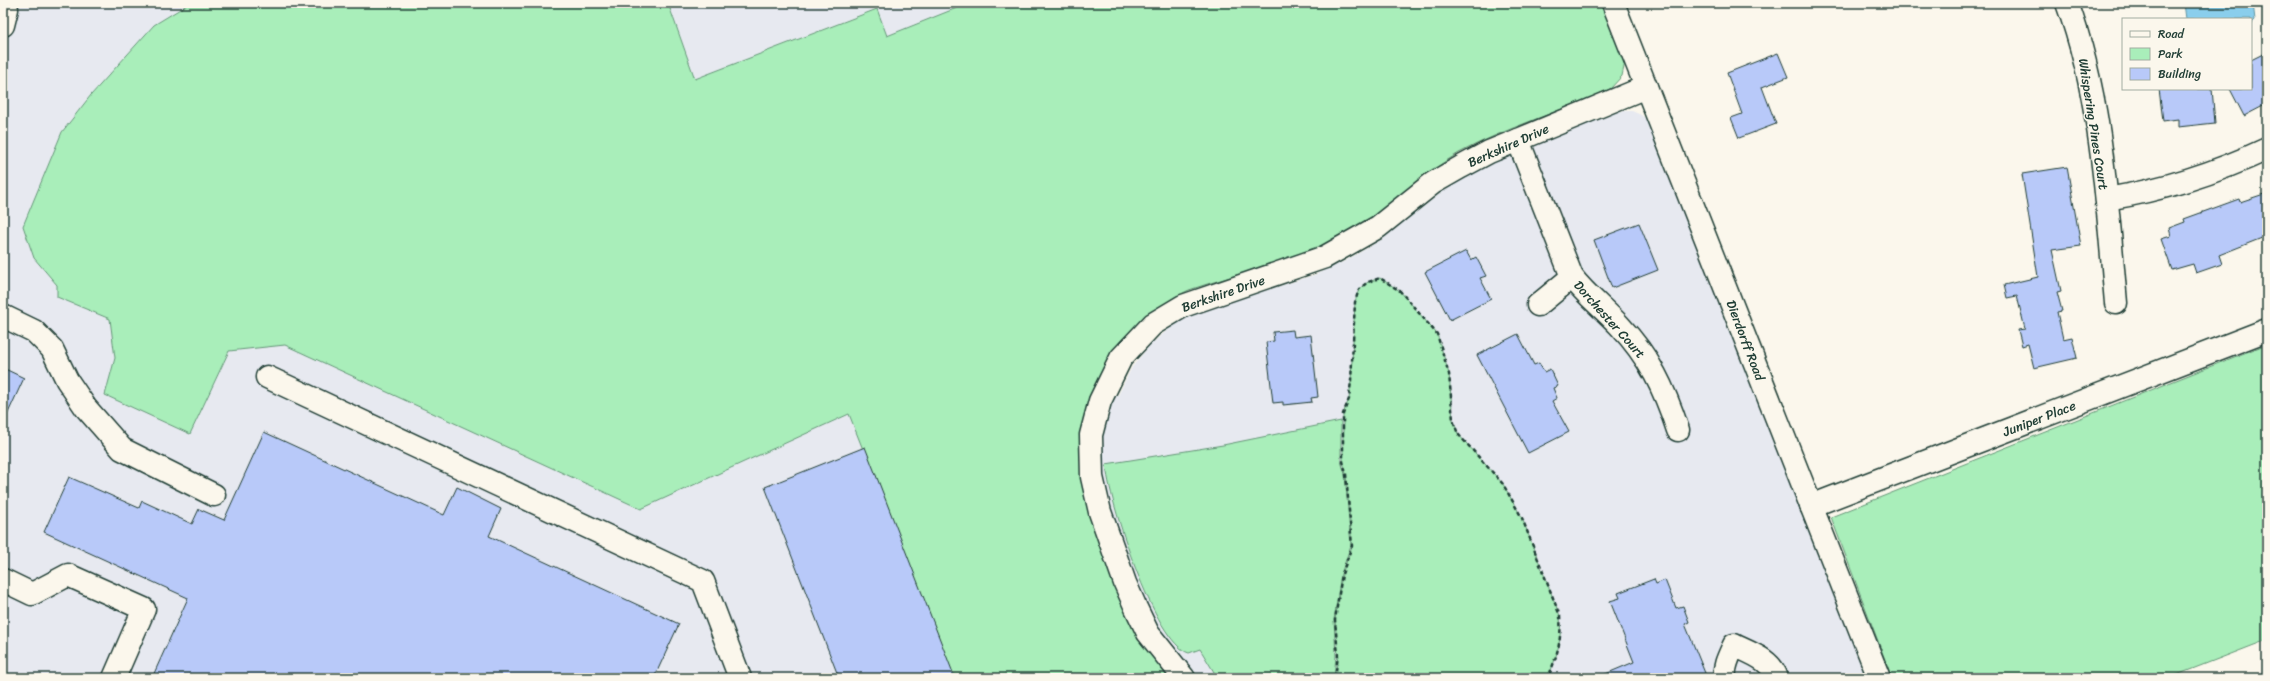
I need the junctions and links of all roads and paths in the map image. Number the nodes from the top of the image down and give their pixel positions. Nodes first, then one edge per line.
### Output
1 (5, 3) edge
2 (1613, 3) edge
3 (2068, 3) edge
4 (3, 25) edge
5 (1646, 87) junction
6 (1518, 140) junction
7 (2267, 150) edge
8 (2107, 199) junction
9 (1572, 277) junction
10 (2116, 303) dead end
11 (1538, 305) dead end
12 (3, 316) edge
13 (2267, 330) edge
14 (267, 377) dead end
15 (1678, 430) dead end
16 (214, 495) dead end
17 (1811, 506) junction
18 (3, 580) edge
19 (114, 678) edge
20 (740, 678) edge
21 (1184, 678) edge
22 (1335, 678) edge
23 (1548, 678) edge
24 (1725, 678) edge
25 (1777, 678) edge
26 (1878, 678) edge

1 - 4 street
2 - 5 street, Dierdorff Road
3 - 8 street, Whispering Pines Court
5 - 6 street, Berkshire Drive
5 - 17 street, Dierdorff Road
6 - 9 street, Dorchester Court
6 - 21 street, Berkshire Drive
7 - 8 street, Whispering Pines Court
8 - 10 street, Whispering Pines Court
9 - 11 street
9 - 15 street, Dorchester Court
12 - 16 street
13 - 17 street, Juniper Place
14 - 20 street
17 - 26 street, Dierdorff Road
18 - 19 street
22 - 23 path
24 - 25 street

